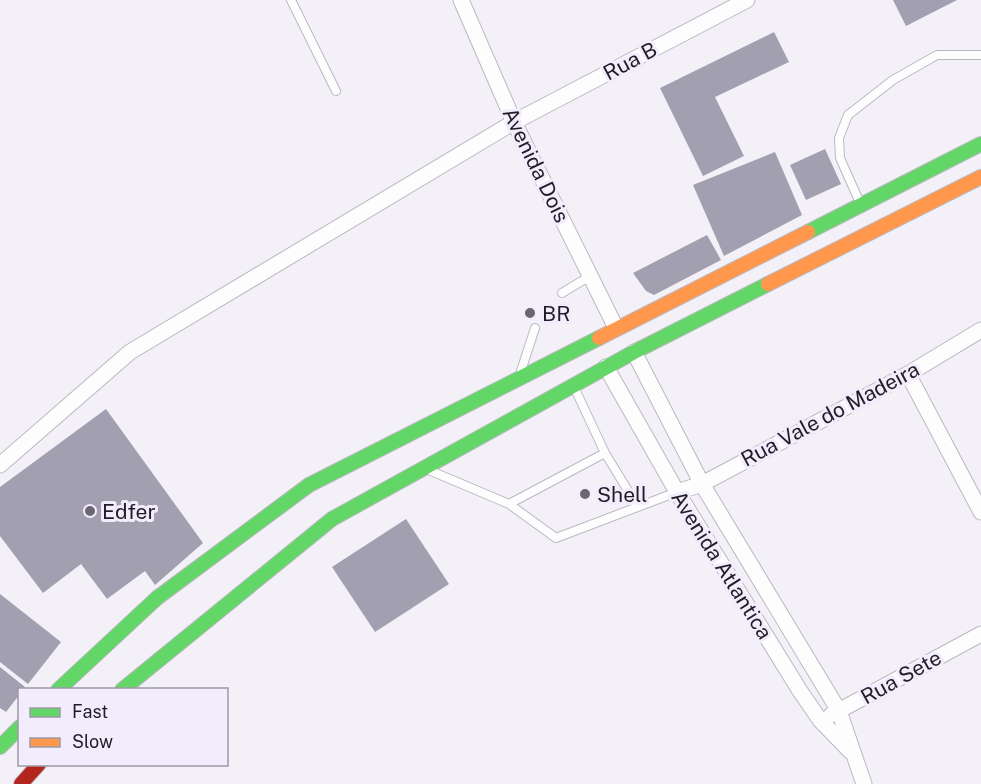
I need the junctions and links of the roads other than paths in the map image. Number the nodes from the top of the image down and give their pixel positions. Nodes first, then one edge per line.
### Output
1 (291, 0) edge
2 (461, 0) edge
3 (747, 0) edge
4 (981, 55) edge
5 (336, 91) dead end
6 (514, 122) junction
7 (981, 144) edge
8 (981, 177) edge
9 (860, 204) junction
10 (590, 276) junction
11 (562, 293) dead end
12 (535, 328) dead end
13 (616, 328) junction
14 (981, 330) edge
15 (634, 352) junction
16 (606, 367) junction
17 (908, 374) junction
18 (519, 378) junction
19 (574, 385) junction
20 (605, 453) junction
21 (0, 465) edge
22 (424, 468) junction
23 (702, 484) junction
24 (677, 492) junction
25 (509, 504) junction
26 (638, 507) junction
27 (981, 512) edge
28 (779, 610) junction
29 (758, 624) junction
30 (981, 634) edge
31 (60, 688) edge
32 (124, 688) edge
33 (839, 711) junction
34 (820, 720) junction
35 (18, 729) edge
36 (0, 747) edge
37 (852, 753) junction
38 (38, 766) edge
39 (21, 784) edge
40 (864, 784) edge

1 - 5 lane
2 - 6 street, Avenida Dois
3 - 6 street, Rua B
4 - 9 lane
6 - 10 street, Avenida Dois
6 - 21 street, Rua B
7 - 9 main road
8 - 15 main road
9 - 13 main road
10 - 11 lane
10 - 13 street, Avenida Dois
12 - 18 lane
13 - 18 main road
14 - 17 street, Rua Vale do Madeira
15 - 16 main road
15 - 23 street, Avenida Atlantica
16 - 19 main road
16 - 24 street, Avenida Atlantica
17 - 23 street, Rua Vale do Madeira
17 - 27 street
18 - 31 main road
19 - 20 lane
19 - 22 main road
20 - 25 lane
20 - 26 lane
22 - 25 lane
22 - 32 main road
23 - 24 street, Rua Vale do Madeira
23 - 28 street, Avenida Atlantica
24 - 26 lane
24 - 29 street, Avenida Atlantica
25 - 26 lane
28 - 29 street
28 - 33 street, Avenida Atlantica
29 - 34 street, Avenida Atlantica
30 - 33 street, Rua Sete
33 - 34 street, Rua Sete
33 - 37 street, Avenida Atlantica
34 - 37 street, Avenida Atlantica
35 - 36 main road
37 - 40 street, Avenida Atlantica
38 - 39 main road

